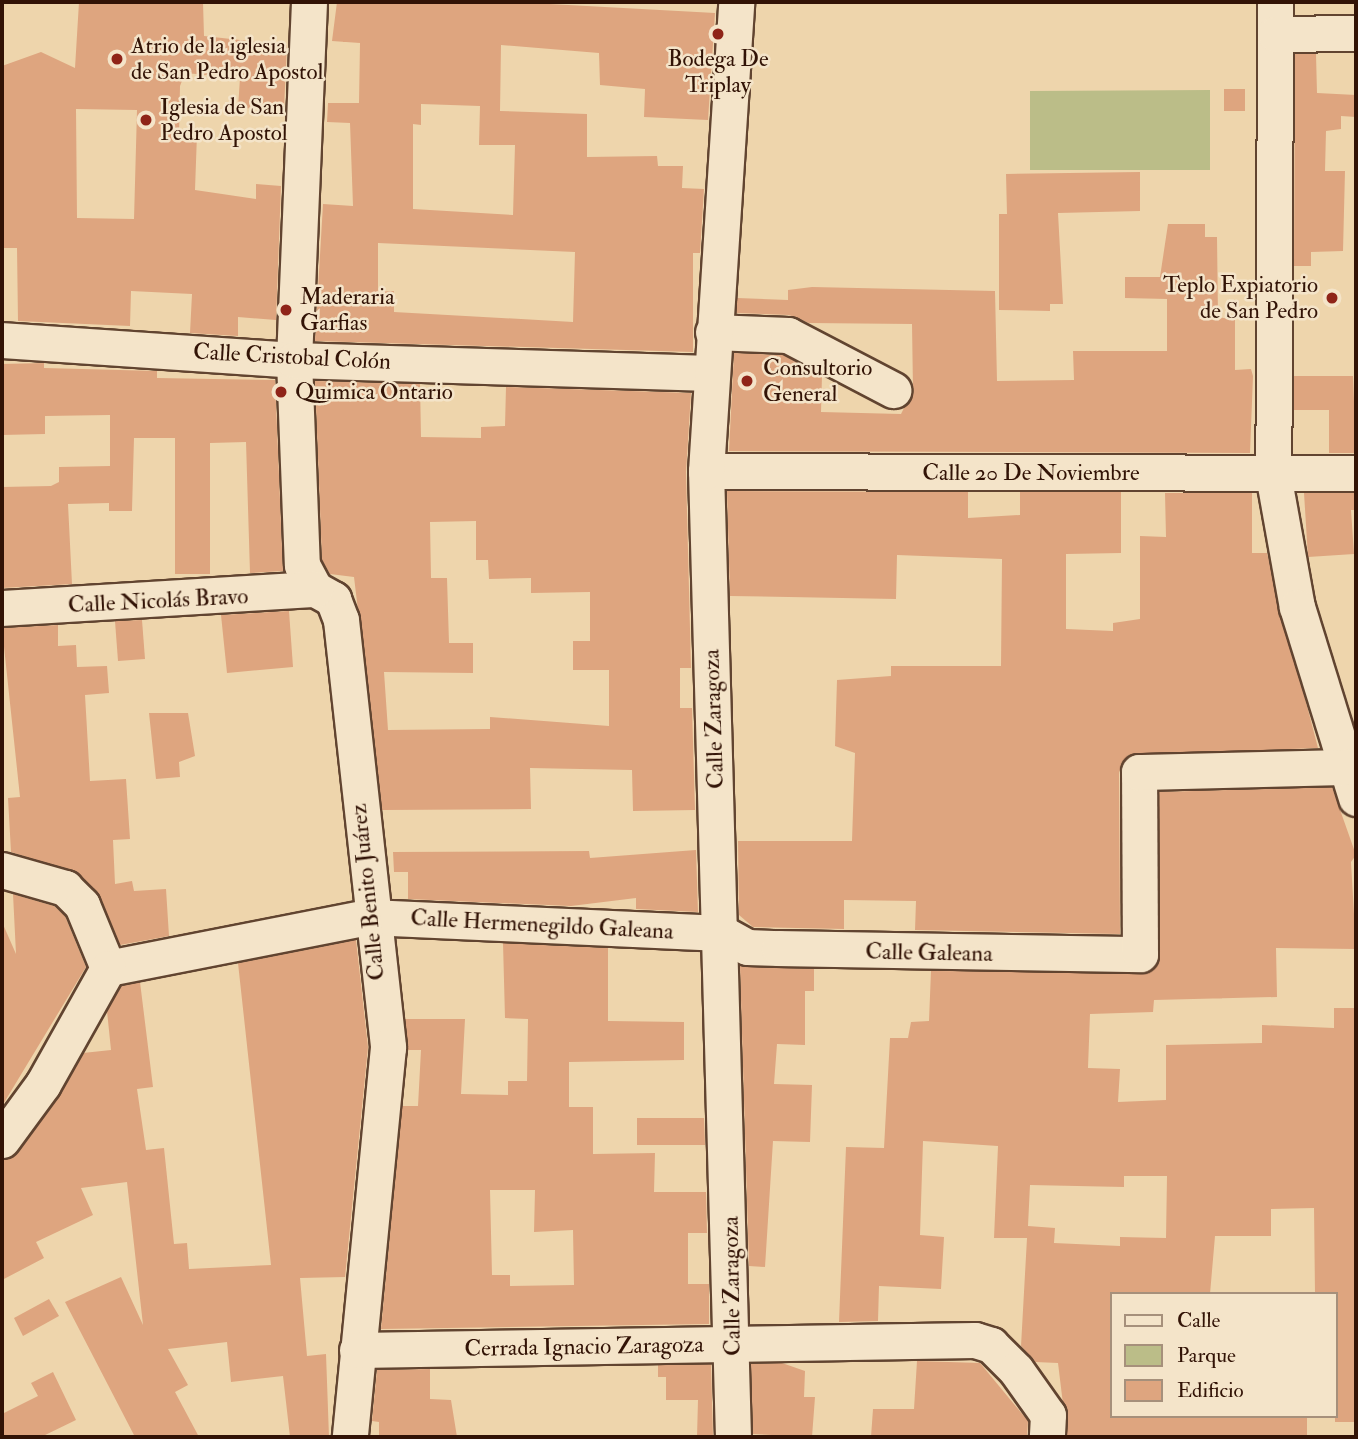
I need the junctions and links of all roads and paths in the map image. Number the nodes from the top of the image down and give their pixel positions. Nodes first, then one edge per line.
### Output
1 (309, 2) edge
2 (736, 2) edge
3 (1275, 18) edge
4 (1356, 33) edge
5 (713, 332) junction
6 (2, 340) edge
7 (294, 360) junction
8 (709, 373) junction
9 (893, 390) dead end
10 (706, 471) junction
11 (1356, 473) edge
12 (1273, 474) junction
13 (315, 589) junction
14 (2, 608) edge
15 (1351, 783) edge
16 (2, 870) edge
17 (369, 917) junction
18 (722, 933) junction
19 (108, 968) junction
20 (2, 1140) edge
21 (734, 1345) junction
22 (357, 1350) junction
23 (350, 1437) edge
24 (733, 1437) edge
25 (1047, 1437) edge

1 - 7 street, Calle Benito Juárez
2 - 5 street, Calle Zaragoza
3 - 4 street
3 - 12 street
5 - 8 street, Calle Zaragoza
5 - 9 street
6 - 7 street, Calle Cristobal Colón
7 - 8 street, Calle Cristobal Colón
7 - 13 street, Calle Benito Juárez
8 - 10 street, Calle Zaragoza
10 - 12 street, Calle 20 De Noviembre
10 - 18 street, Calle Zaragoza
11 - 12 street, Calle 20 De Noviembre
12 - 15 street
13 - 14 street, Calle Nicolás Bravo
13 - 17 street, Calle Benito Juárez
15 - 18 street, Calle Galeana
16 - 19 street
17 - 18 street, Calle Hermenegildo Galeana
17 - 19 street, Calle Hermenegildo Galeana
17 - 22 street, Calle Benito Juárez
18 - 21 street, Calle Zaragoza
19 - 20 street
21 - 22 street, Cerrada Ignacio Zaragoza
21 - 24 street, Calle Zaragoza
21 - 25 street, Cerrada Ignacio Zaragoza
22 - 23 street, Calle Benito Juárez

